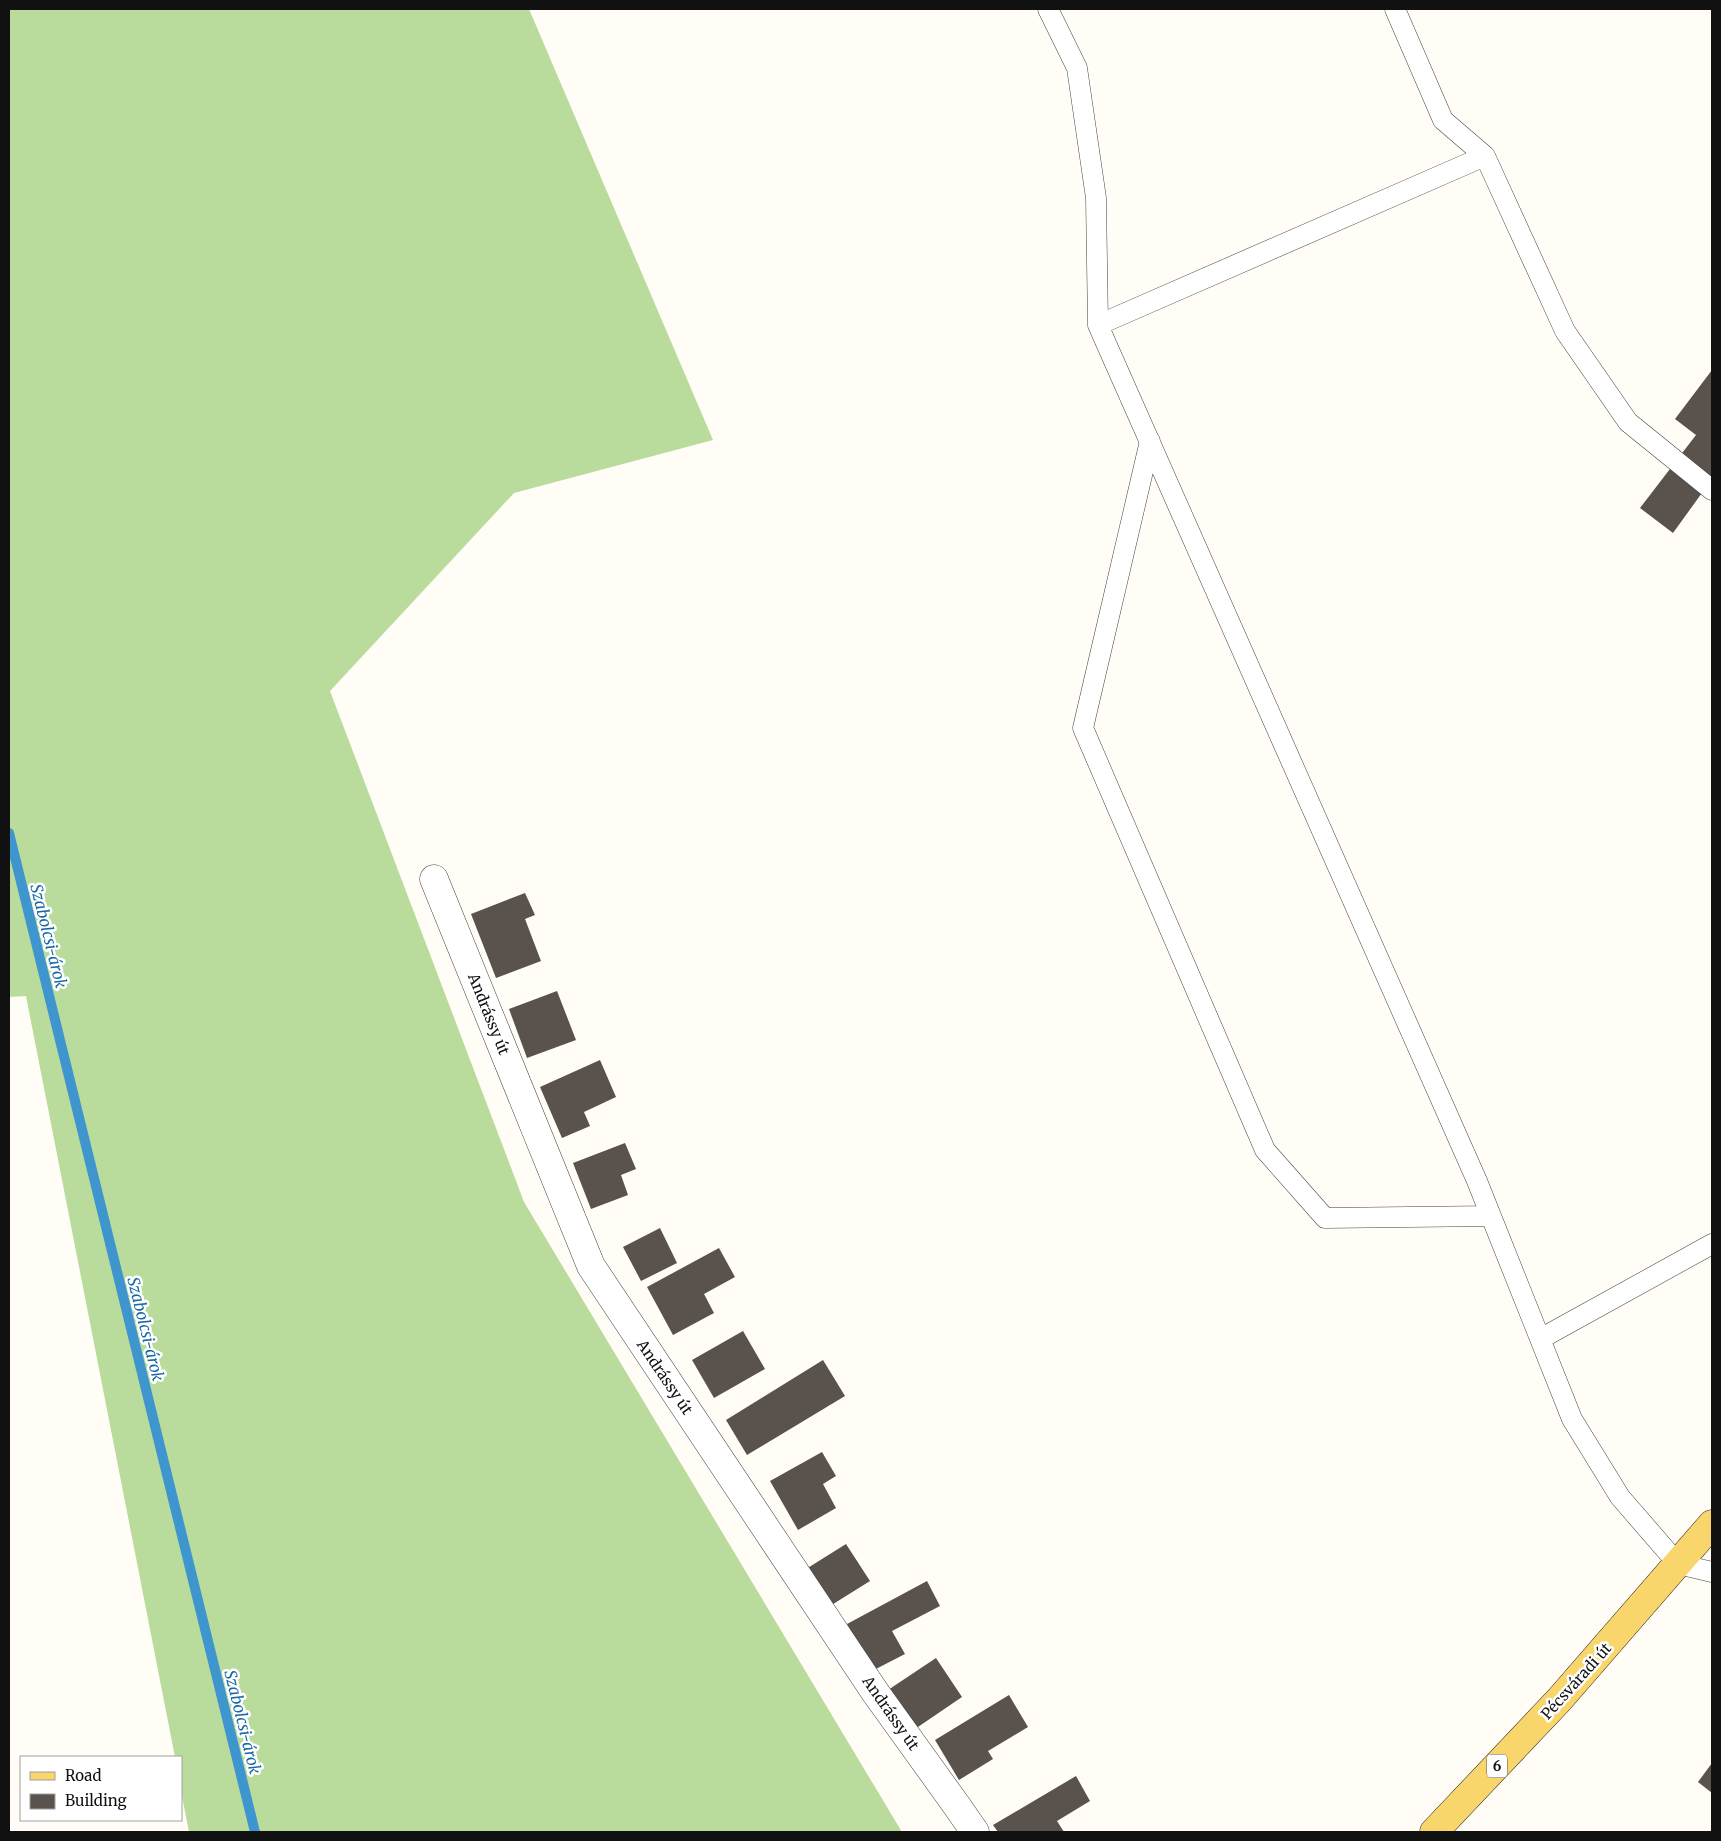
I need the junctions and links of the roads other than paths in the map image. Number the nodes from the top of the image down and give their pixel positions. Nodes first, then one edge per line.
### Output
1 (1048, 9) edge
2 (1395, 9) edge
3 (1485, 156) junction
4 (1098, 325) junction
5 (1150, 441) junction
6 (1712, 490) edge
7 (434, 879) dead end
8 (1491, 1216) junction
9 (1712, 1244) edge
10 (1540, 1339) junction
11 (1712, 1524) edge
12 (1678, 1564) junction
13 (1712, 1572) edge
14 (974, 1832) edge
15 (1434, 1832) edge

1 - 4 lane
2 - 3 lane
3 - 4 lane
3 - 6 lane
4 - 5 lane
5 - 8 lane
5 - 8 lane
7 - 14 street, Andrássy út
8 - 10 lane
9 - 10 lane
10 - 12 lane
11 - 12 main road, Pécsváradi út / 6
12 - 13 lane
12 - 15 main road, Pécsváradi út / 6

